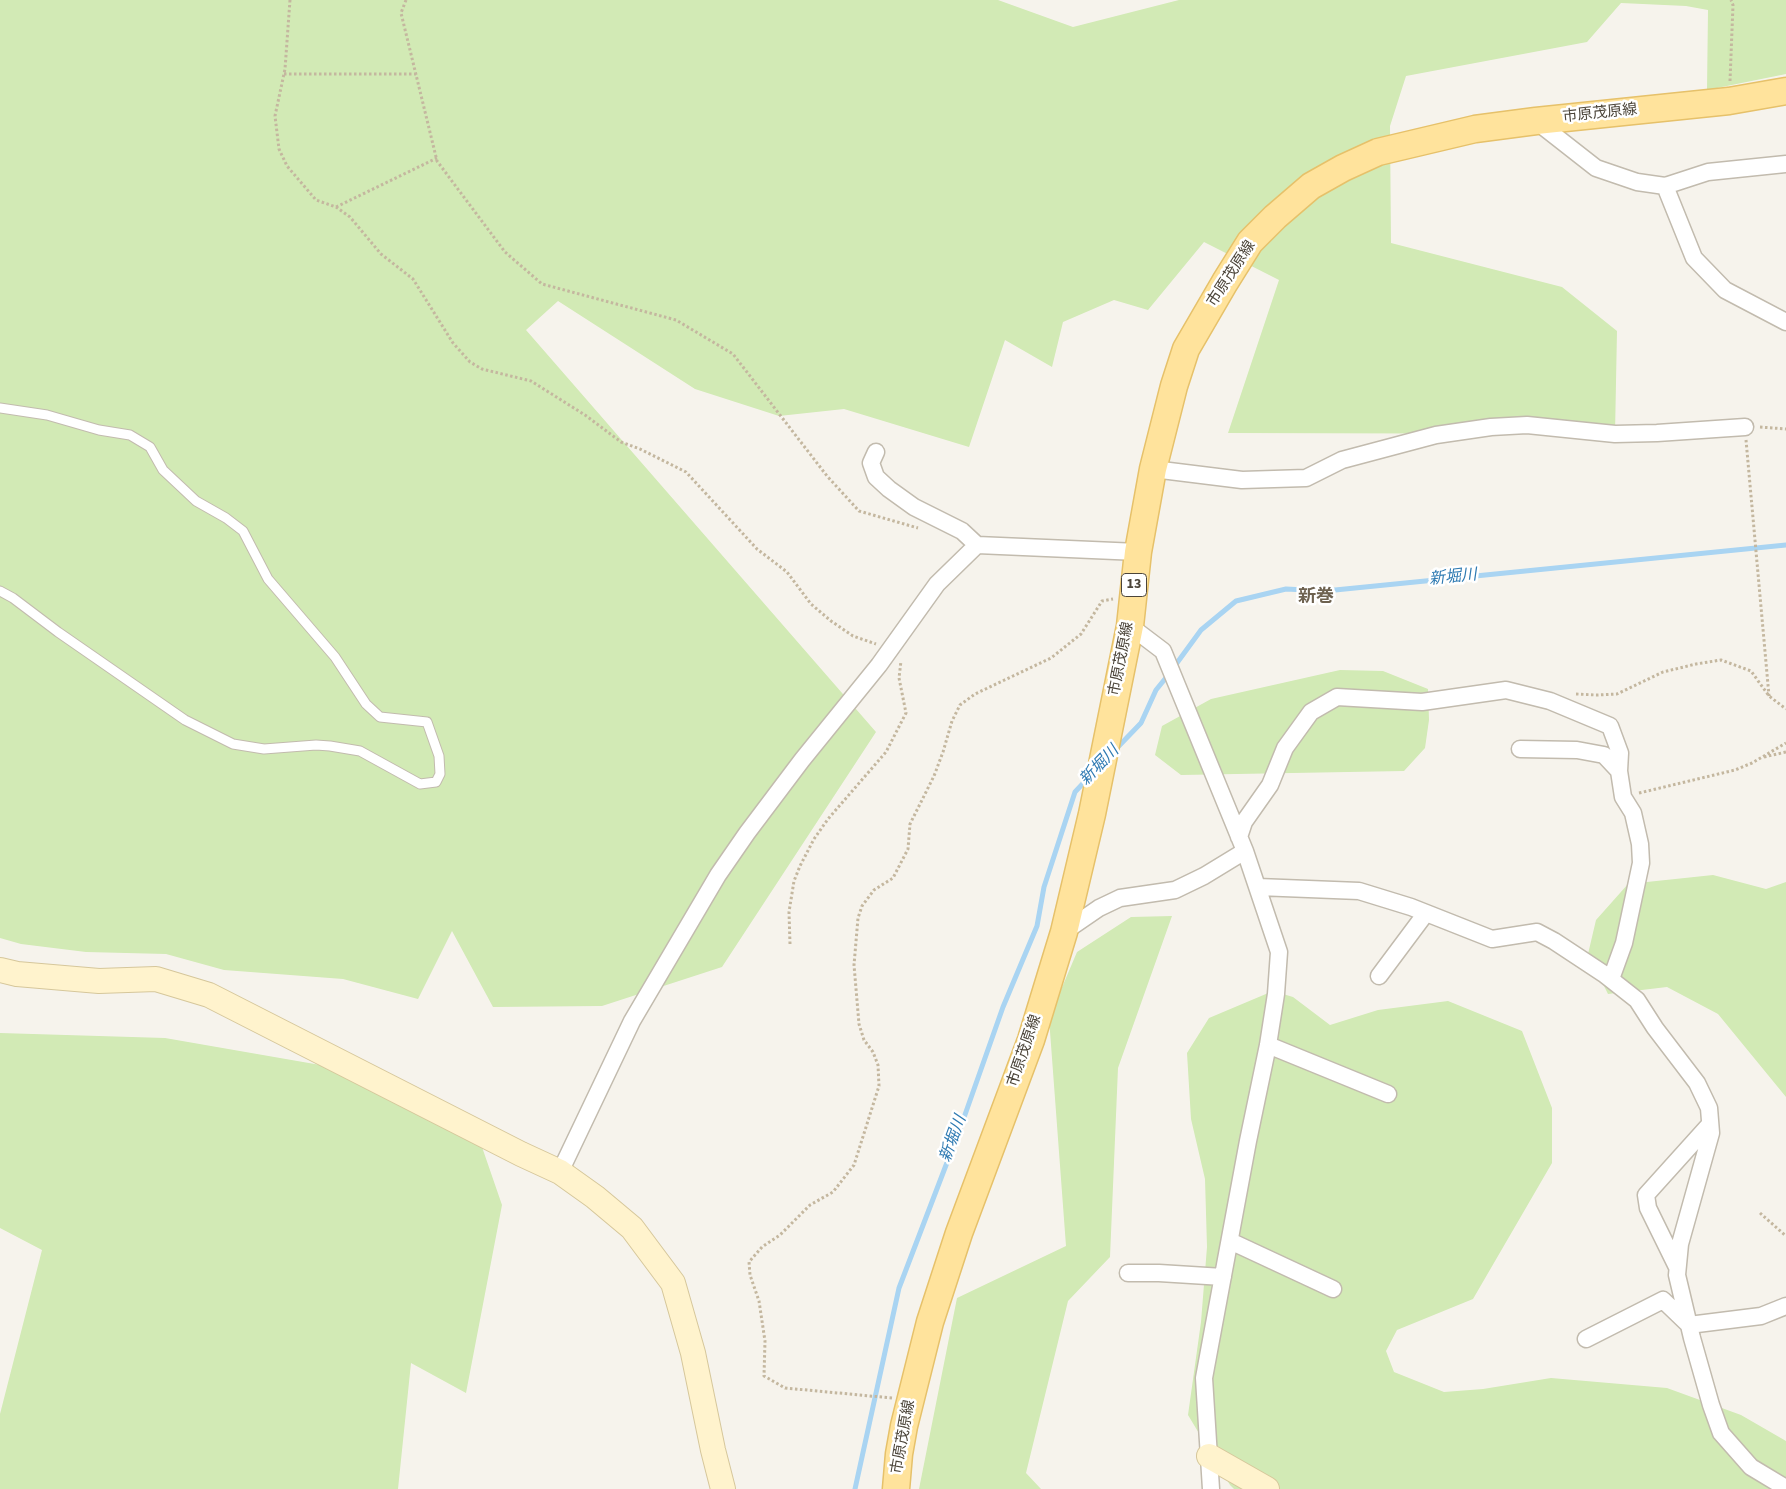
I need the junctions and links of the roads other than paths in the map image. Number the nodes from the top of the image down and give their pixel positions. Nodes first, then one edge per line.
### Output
1 (1786, 91) edge
2 (1536, 121) junction
3 (1786, 164) edge
4 (1665, 186) junction
5 (1786, 322) edge
6 (0, 408) edge
7 (1745, 427) road end
8 (876, 452) dead end
9 (1153, 469) junction
10 (978, 545) junction
11 (1138, 552) junction
12 (0, 591) edge
13 (1130, 626) junction
14 (1520, 749) dead end
15 (1619, 771) junction
16 (1242, 844) junction
17 (1258, 887) junction
18 (1426, 913) junction
19 (1064, 932) junction
20 (0, 970) edge
21 (1379, 976) dead end
22 (1611, 980) junction
23 (1268, 1044) junction
24 (1388, 1094) dead end
25 (1710, 1124) junction
26 (560, 1172) junction
27 (1230, 1242) junction
28 (1678, 1268) junction
29 (1128, 1272) dead end
30 (1223, 1277) junction
31 (1333, 1289) dead end
32 (1786, 1306) edge
33 (1689, 1326) junction
34 (1586, 1339) dead end
35 (1209, 1456) junction
36 (1786, 1488) edge
37 (724, 1489) edge
38 (896, 1489) edge
39 (1211, 1489) edge
40 (1267, 1489) edge

1 - 2 main road, 市原茂原線 / 13
2 - 4 street
2 - 9 main road, 市原茂原線 / 13
3 - 4 street
4 - 5 street
6 - 12 lane
7 - 9 street
8 - 10 street
9 - 11 main road, 市原茂原線 / 13
10 - 11 street
10 - 26 street
11 - 13 main road, 市原茂原線 / 13
13 - 16 street
13 - 19 main road, 市原茂原線 / 13
14 - 15 street
15 - 16 street
15 - 22 street
16 - 17 street
16 - 19 street
17 - 18 street
17 - 23 street
18 - 21 street
18 - 22 street
19 - 38 main road, 市原茂原線 / 13
20 - 26 street
22 - 25 street
23 - 24 street
23 - 27 street
25 - 28 street
25 - 28 street
26 - 37 street
27 - 30 street
27 - 31 street
28 - 33 street
29 - 30 street
30 - 35 street
32 - 33 street
33 - 34 street
33 - 36 street
35 - 39 street
35 - 40 street

